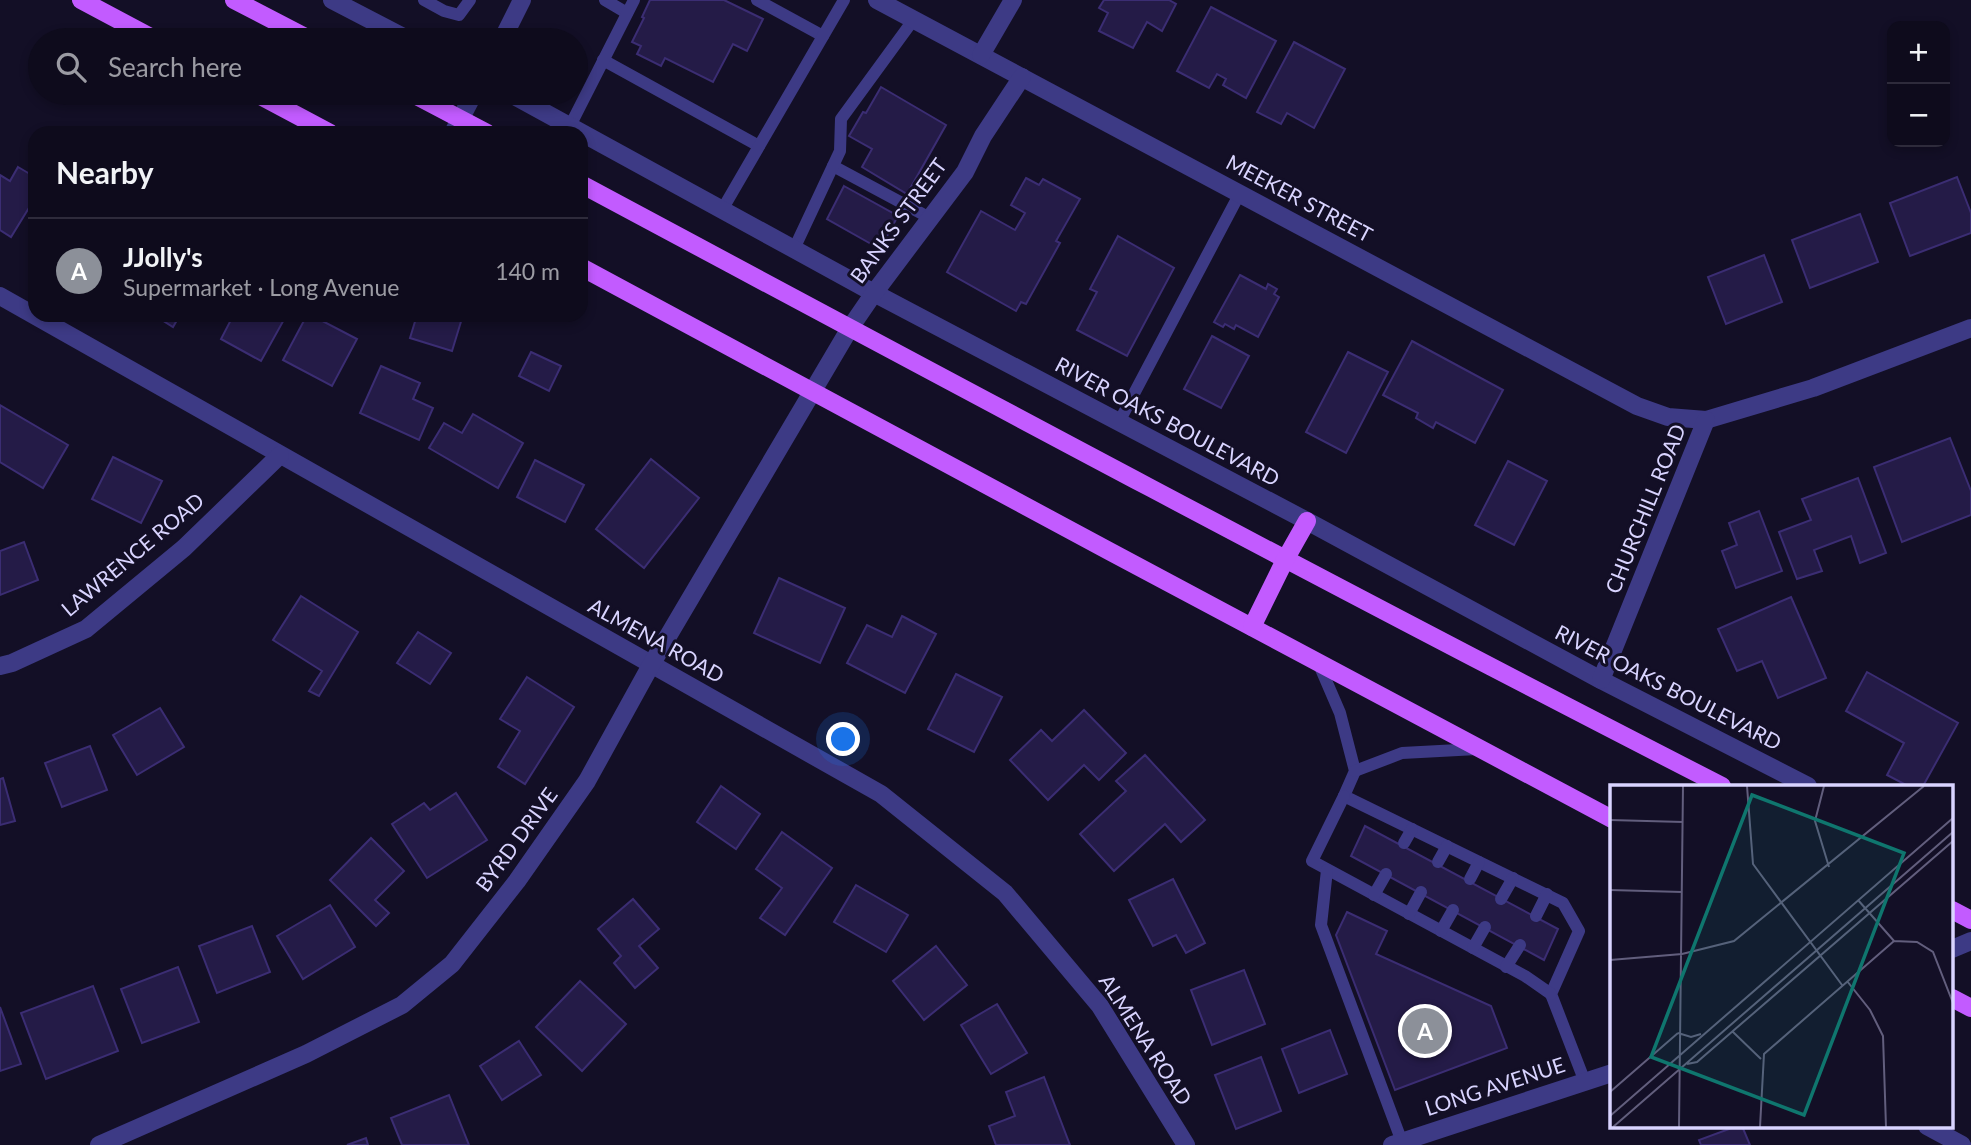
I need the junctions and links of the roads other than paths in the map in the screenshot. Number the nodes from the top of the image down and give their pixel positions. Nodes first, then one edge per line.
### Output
1 (81, 0) edge
2 (234, 0) edge
3 (331, 0) edge
4 (424, 0) edge
5 (470, 0) edge
6 (522, 0) edge
7 (605, 0) edge
8 (634, 0) edge
9 (757, 0) edge
10 (844, 0) edge
11 (877, 0) edge
12 (1013, 0) edge
13 (627, 12) junction
14 (914, 19) junction
15 (134, 28) edge
16 (288, 28) edge
17 (386, 28) edge
18 (508, 28) edge
19 (823, 36) junction
20 (981, 55) junction
21 (603, 60) junction
22 (1022, 77) junction
23 (588, 90) edge
24 (278, 105) edge
25 (428, 105) edge
26 (468, 105) edge
27 (531, 105) edge
28 (580, 105) edge
29 (317, 126) edge
30 (457, 126) edge
31 (570, 126) joint
32 (588, 136) edge
33 (759, 146) junction
34 (833, 166) junction
35 (588, 188) edge
36 (1240, 194) junction
37 (722, 210) junction
38 (930, 218) junction
39 (794, 249) junction
40 (588, 271) edge
41 (874, 293) junction
42 (0, 296) edge
43 (28, 312) edge
44 (46, 322) edge
45 (850, 328) junction
46 (1971, 328) edge
47 (812, 393) junction
48 (1706, 420) junction
49 (1119, 422) junction
50 (280, 455) junction
51 (1307, 522) junction
52 (1285, 560) junction
53 (1252, 627) junction
54 (1318, 662) junction
55 (651, 665) junction
56 (0, 666) edge
57 (1601, 680) junction
58 (1481, 748) junction
59 (1355, 771) junction
60 (1720, 785) edge
61 (1806, 785) edge
62 (1344, 796) junction
63 (1610, 818) edge
64 (1412, 829) junction
65 (1404, 843) dead end
66 (1447, 846) junction
67 (1438, 862) dead end
68 (1479, 862) junction
69 (1327, 870) junction
70 (1386, 874) dead end
71 (1513, 878) junction
72 (1470, 879) dead end
73 (1421, 892) dead end
74 (1547, 894) junction
75 (1374, 895) junction
76 (1501, 899) dead end
77 (1453, 910) dead end
78 (1954, 911) edge
79 (1409, 914) junction
80 (1536, 916) dead end
81 (1971, 920) edge
82 (1485, 927) dead end
83 (1441, 931) junction
84 (1971, 941) edge
85 (1520, 946) dead end
86 (1473, 948) junction
87 (1954, 948) edge
88 (1506, 967) junction
89 (1551, 994) junction
90 (1954, 999) edge
91 (1971, 1008) edge
92 (1610, 1074) edge
93 (1585, 1082) junction
94 (1931, 1128) edge
95 (1397, 1143) edge
96 (99, 1145) edge
97 (1186, 1145) edge
98 (1962, 1145) edge

1 - 15 main road
2 - 16 main road
3 - 17 street
4 - 5 lane
6 - 18 street
7 - 13 lane
8 - 13 lane
9 - 19 lane
10 - 19 lane
11 - 14 street, MEEKER STREET
12 - 20 street
13 - 21 lane
14 - 20 street, MEEKER STREET
14 - 34 lane
19 - 33 lane
20 - 22 street, MEEKER STREET
21 - 23 lane
21 - 33 lane
22 - 36 street, MEEKER STREET
22 - 38 street, BANKS STREET
24 - 29 main road
25 - 30 main road
26 - 30 street
27 - 31 street, RIVER OAKS BOULEVARD
28 - 31 lane
32 - 37 street, RIVER OAKS BOULEVARD
33 - 37 lane
34 - 38 lane
34 - 39 lane
35 - 45 main road
36 - 48 street, MEEKER STREET
36 - 49 lane
37 - 39 street, RIVER OAKS BOULEVARD
38 - 41 street, BANKS STREET
39 - 41 street, RIVER OAKS BOULEVARD
40 - 47 main road
41 - 45 street, BANKS STREET
41 - 49 street, RIVER OAKS BOULEVARD
42 - 43 street, ALMENA ROAD
44 - 50 street, ALMENA ROAD
45 - 47 street, BANKS STREET
45 - 52 main road
46 - 48 street, CHURCHILL ROAD
47 - 53 main road
47 - 55 street, BYRD DRIVE
48 - 57 street, CHURCHILL ROAD
49 - 51 street, RIVER OAKS BOULEVARD
50 - 55 street, ALMENA ROAD
50 - 56 street, LAWRENCE ROAD
51 - 52 main road
51 - 57 street, RIVER OAKS BOULEVARD
52 - 53 main road
52 - 60 main road
53 - 54 main road
54 - 58 main road
54 - 59 lane
55 - 96 street, BYRD DRIVE
55 - 97 street, ALMENA ROAD
57 - 61 street, RIVER OAKS BOULEVARD
58 - 59 lane
58 - 63 main road
59 - 62 lane
62 - 64 lane
62 - 69 lane
64 - 65 lane
64 - 66 lane
66 - 67 lane
66 - 68 lane
68 - 71 lane
68 - 72 lane
69 - 75 lane
69 - 95 lane
70 - 75 lane
71 - 74 lane
71 - 76 lane
73 - 79 lane
74 - 80 lane
74 - 89 lane
75 - 79 lane
77 - 83 lane
78 - 81 main road
79 - 83 lane
82 - 86 lane
83 - 86 lane
84 - 87 street
85 - 88 lane
86 - 88 lane
88 - 89 lane
89 - 93 lane
90 - 91 main road
92 - 93 street, LONG AVENUE
93 - 95 street, LONG AVENUE
94 - 98 street

